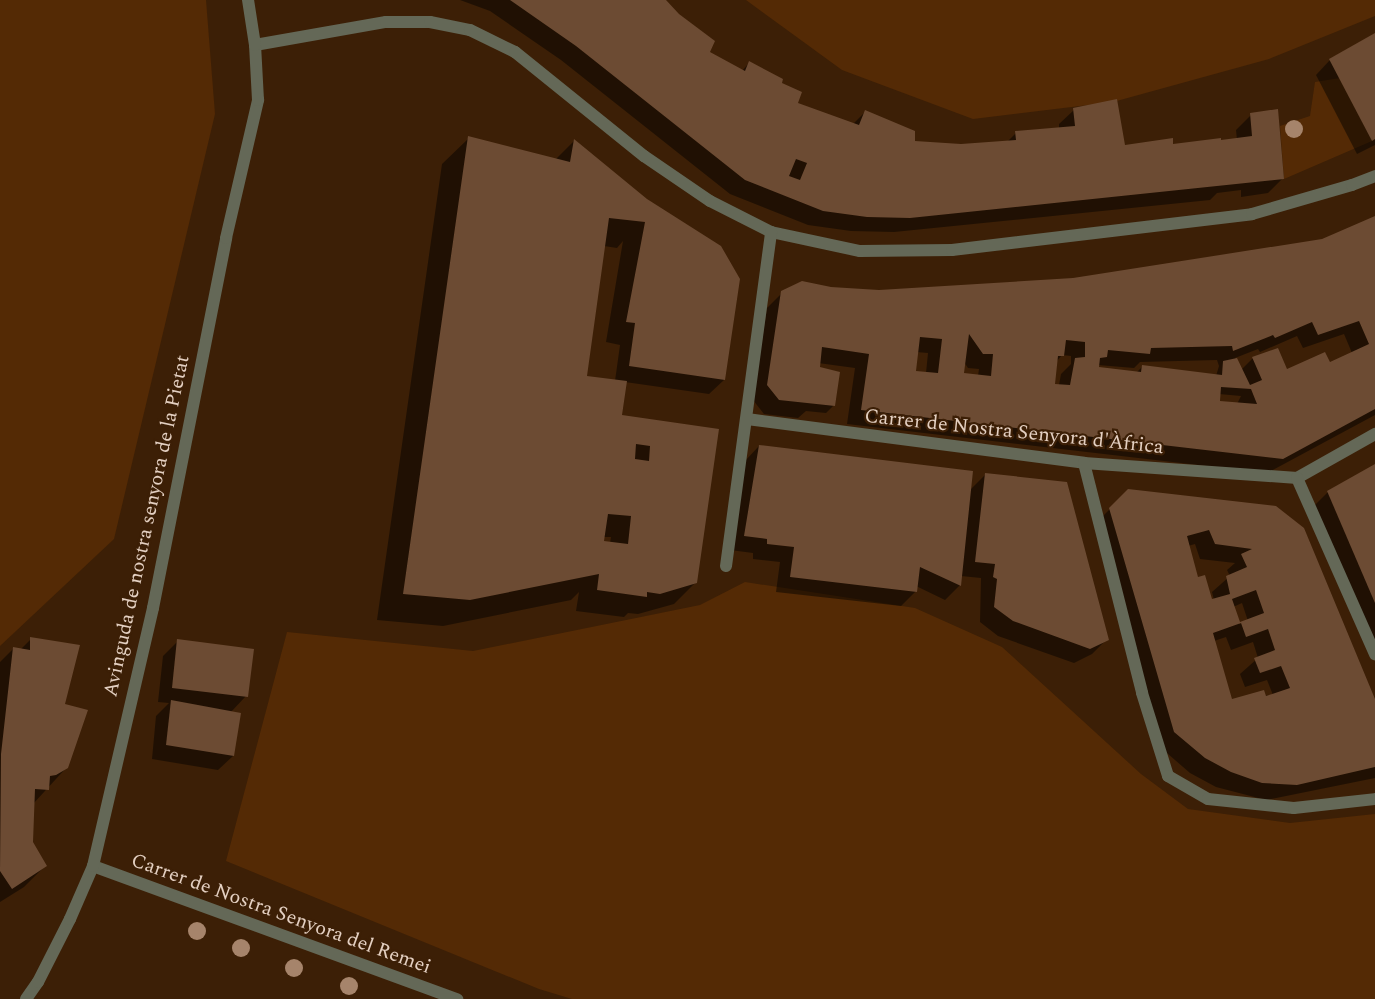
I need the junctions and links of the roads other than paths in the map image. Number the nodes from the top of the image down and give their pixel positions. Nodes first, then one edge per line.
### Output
1 (248, 0) edge
2 (255, 45) junction
3 (1375, 176) edge
4 (771, 232) junction
5 (747, 419) junction
6 (1375, 434) edge
7 (1084, 463) junction
8 (1297, 478) junction
9 (726, 567) dead end
10 (1375, 654) edge
11 (1375, 800) edge
12 (93, 866) junction
13 (26, 999) edge
14 (457, 999) edge

1 - 2 street, Avinguda de nostra senyora de la Pietat
2 - 4 street
2 - 12 street, Avinguda de nostra senyora de la Pietat
3 - 4 street
4 - 5 street
5 - 7 street, Carrer de Nostra Senyora d'Àfrica
5 - 9 street
6 - 8 street
7 - 8 street, Carrer de Nostra Senyora d'Àfrica
7 - 11 street
8 - 10 street
12 - 13 street, Avinguda de nostra senyora de la Pietat
12 - 14 street, Carrer de Nostra Senyora del Remei

